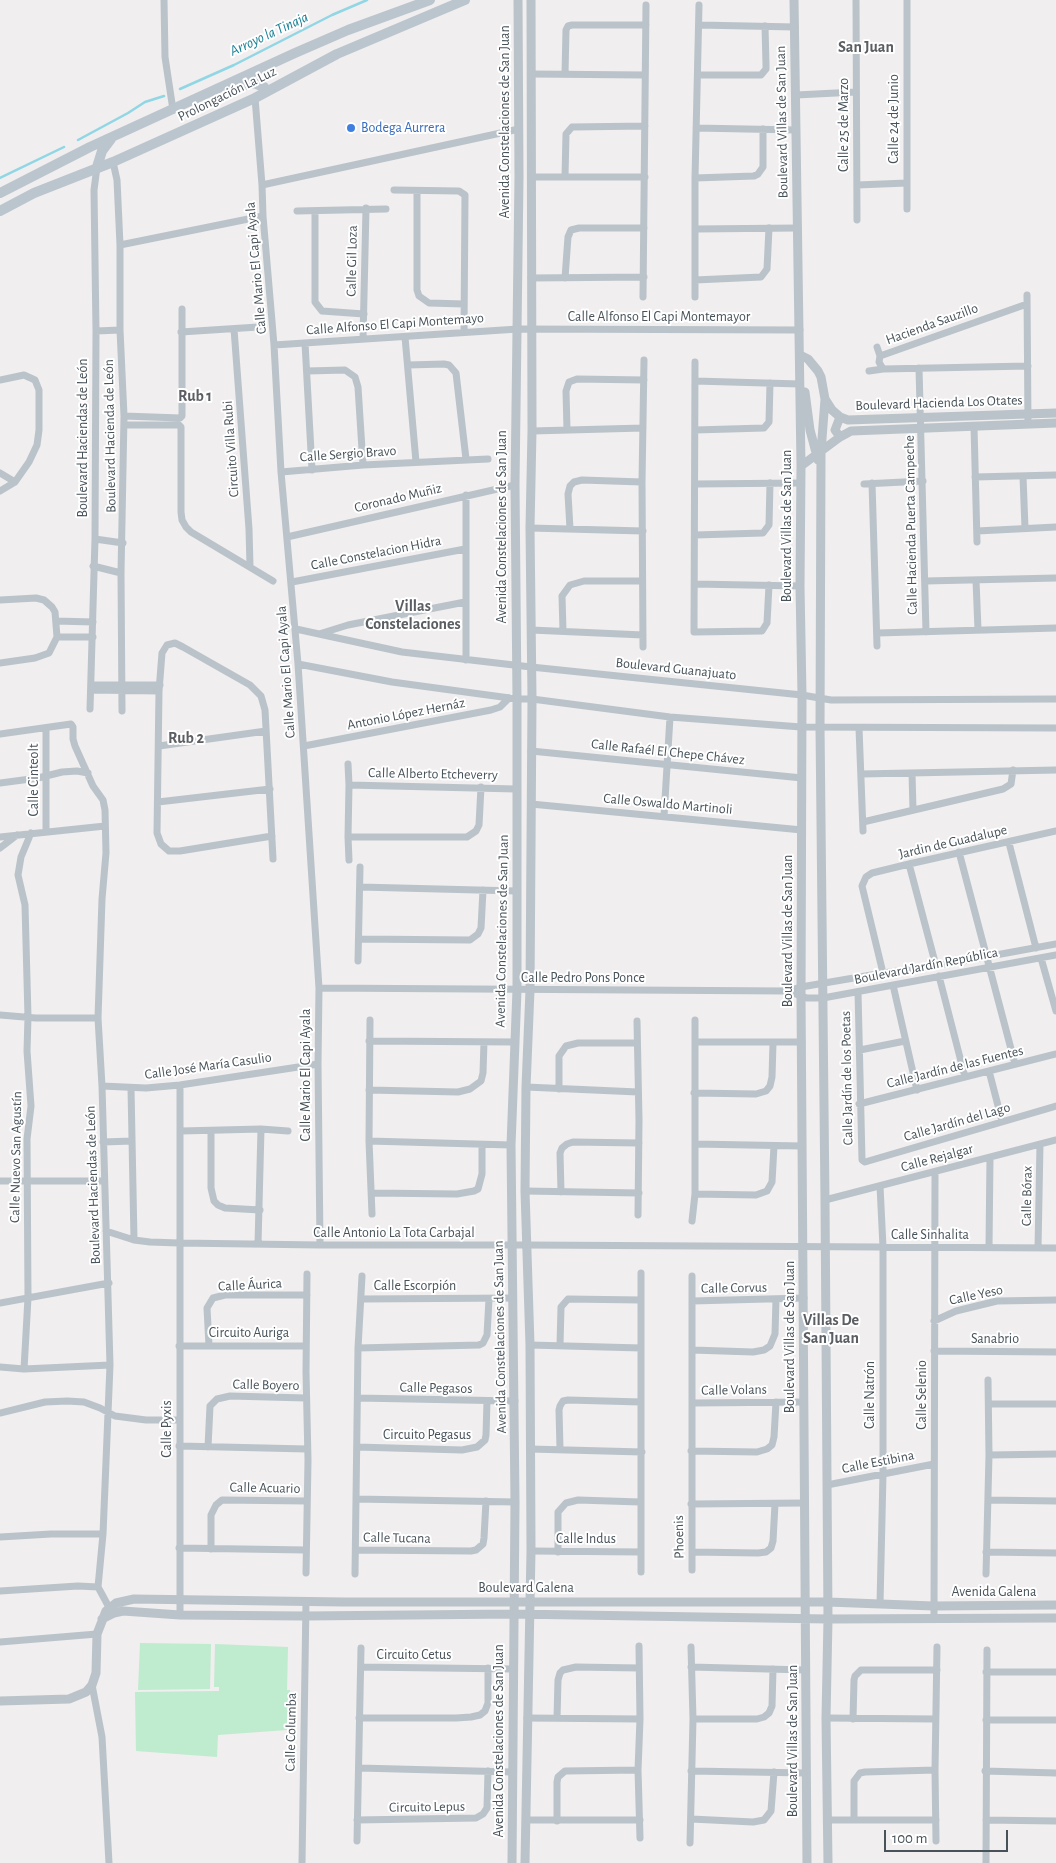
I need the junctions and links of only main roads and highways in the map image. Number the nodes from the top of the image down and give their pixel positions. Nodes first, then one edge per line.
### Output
1 (430, 0) edge
2 (473, 0) edge
3 (461, 2) edge
4 (267, 91) junction
5 (210, 92) junction
6 (113, 136) junction
7 (90, 147) junction
8 (102, 152) junction
9 (113, 162) junction
10 (97, 167) junction
11 (0, 193) edge
12 (0, 211) edge

1 - 5 main road, Prolongación La Luz
2 - 3 main road, Prolongación La Luz
3 - 4 main road, Prolongación La Luz
4 - 5 main road
4 - 9 main road, Prolongación La Luz
5 - 6 main road, Prolongación La Luz
6 - 7 main road, Prolongación La Luz
6 - 8 main road
7 - 8 main road
7 - 11 main road, Prolongación La Luz
8 - 9 main road
8 - 10 main road
9 - 10 main road, Prolongación La Luz
10 - 12 main road, Prolongación La Luz

